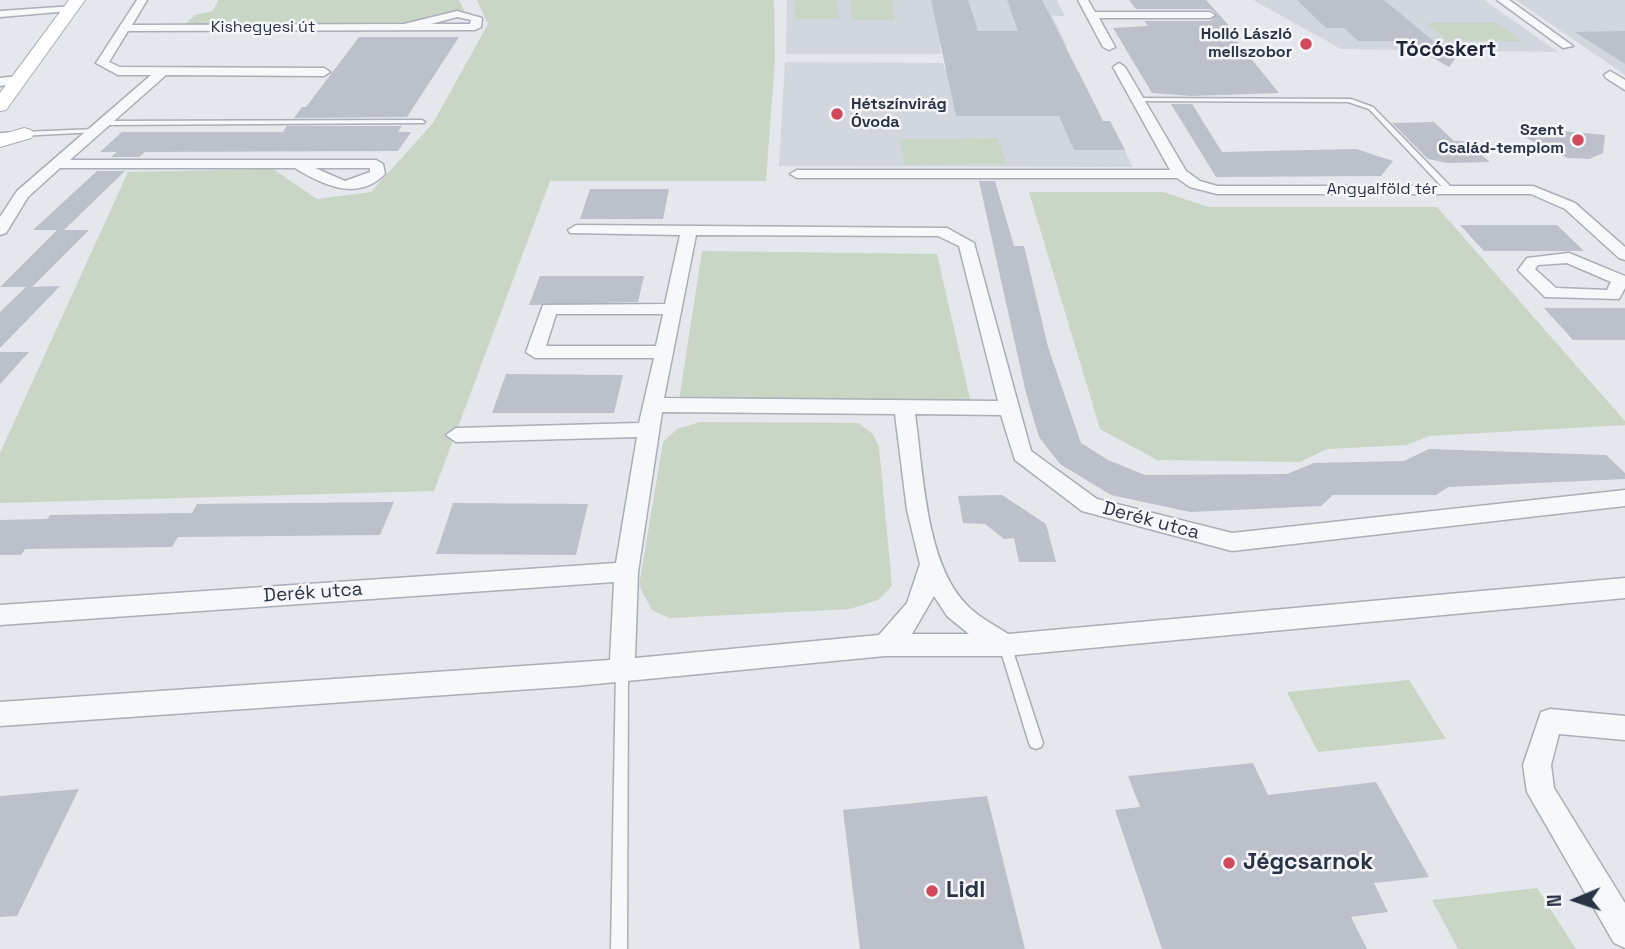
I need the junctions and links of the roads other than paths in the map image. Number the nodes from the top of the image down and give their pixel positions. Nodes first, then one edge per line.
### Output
1 (142, 0) edge
2 (1083, 0) edge
3 (1115, 0) edge
4 (1502, 0) edge
5 (73, 4) edge
6 (0, 14) edge
7 (1091, 15) junction
8 (1126, 15) junction
9 (1210, 15) dead end
10 (124, 28) junction
11 (402, 28) junction
12 (1567, 46) dead end
13 (1109, 47) dead end
14 (1119, 67) dead end
15 (162, 72) junction
16 (324, 72) dead end
17 (1610, 75) dead end
18 (18, 80) junction
19 (0, 82) edge
20 (1625, 86) edge
21 (1138, 99) junction
22 (0, 106) edge
23 (422, 122) dead end
24 (0, 127) edge
25 (99, 127) junction
26 (24, 134) junction
27 (0, 135) edge
28 (0, 141) edge
29 (57, 164) junction
30 (298, 164) dead end
31 (797, 174) dead end
32 (1180, 174) junction
33 (1450, 190) junction
34 (0, 230) edge
35 (576, 230) dead end
36 (689, 230) junction
37 (1625, 255) edge
38 (1622, 282) edge
39 (673, 309) junction
40 (664, 352) junction
41 (653, 405) junction
42 (1008, 408) junction
43 (904, 409) junction
44 (648, 430) junction
45 (456, 435) dead end
46 (1625, 498) edge
47 (929, 566) junction
48 (626, 572) junction
49 (1625, 588) edge
50 (0, 615) edge
51 (885, 645) junction
52 (1005, 645) junction
53 (622, 670) junction
54 (0, 714) edge
55 (1625, 728) edge
56 (1036, 743) dead end
57 (1625, 932) edge
58 (620, 949) edge

1 - 10 street
2 - 7 street
3 - 8 street
4 - 12 street
5 - 6 street
5 - 18 street
7 - 8 street
7 - 13 street
8 - 9 street
10 - 11 street, Kishegyesi út
10 - 15 street
11 - 11 street, Kishegyesi út
14 - 21 street
15 - 16 street
15 - 25 street
17 - 20 street
18 - 19 street
18 - 22 street
21 - 32 street
21 - 33 lane, Angyalföld tér
23 - 25 lane
24 - 26 street
25 - 26 lane
25 - 29 street
26 - 27 lane
26 - 28 street
29 - 30 street
29 - 34 street
31 - 32 street, Angyalföld tér
32 - 33 street, Angyalföld tér
33 - 37 street
35 - 36 street, Derék utca
36 - 39 street
36 - 42 street, Derék utca
38 - 38 street
39 - 40 street
39 - 40 street
40 - 41 street
41 - 43 street
41 - 44 street
42 - 43 street
42 - 46 street, Derék utca
43 - 47 street
44 - 45 street
44 - 48 street
47 - 51 street
47 - 52 street
48 - 50 street, Derék utca
48 - 53 street
49 - 52 street
51 - 52 street
51 - 53 street
52 - 56 lane
53 - 54 street
53 - 58 lane
55 - 57 street

